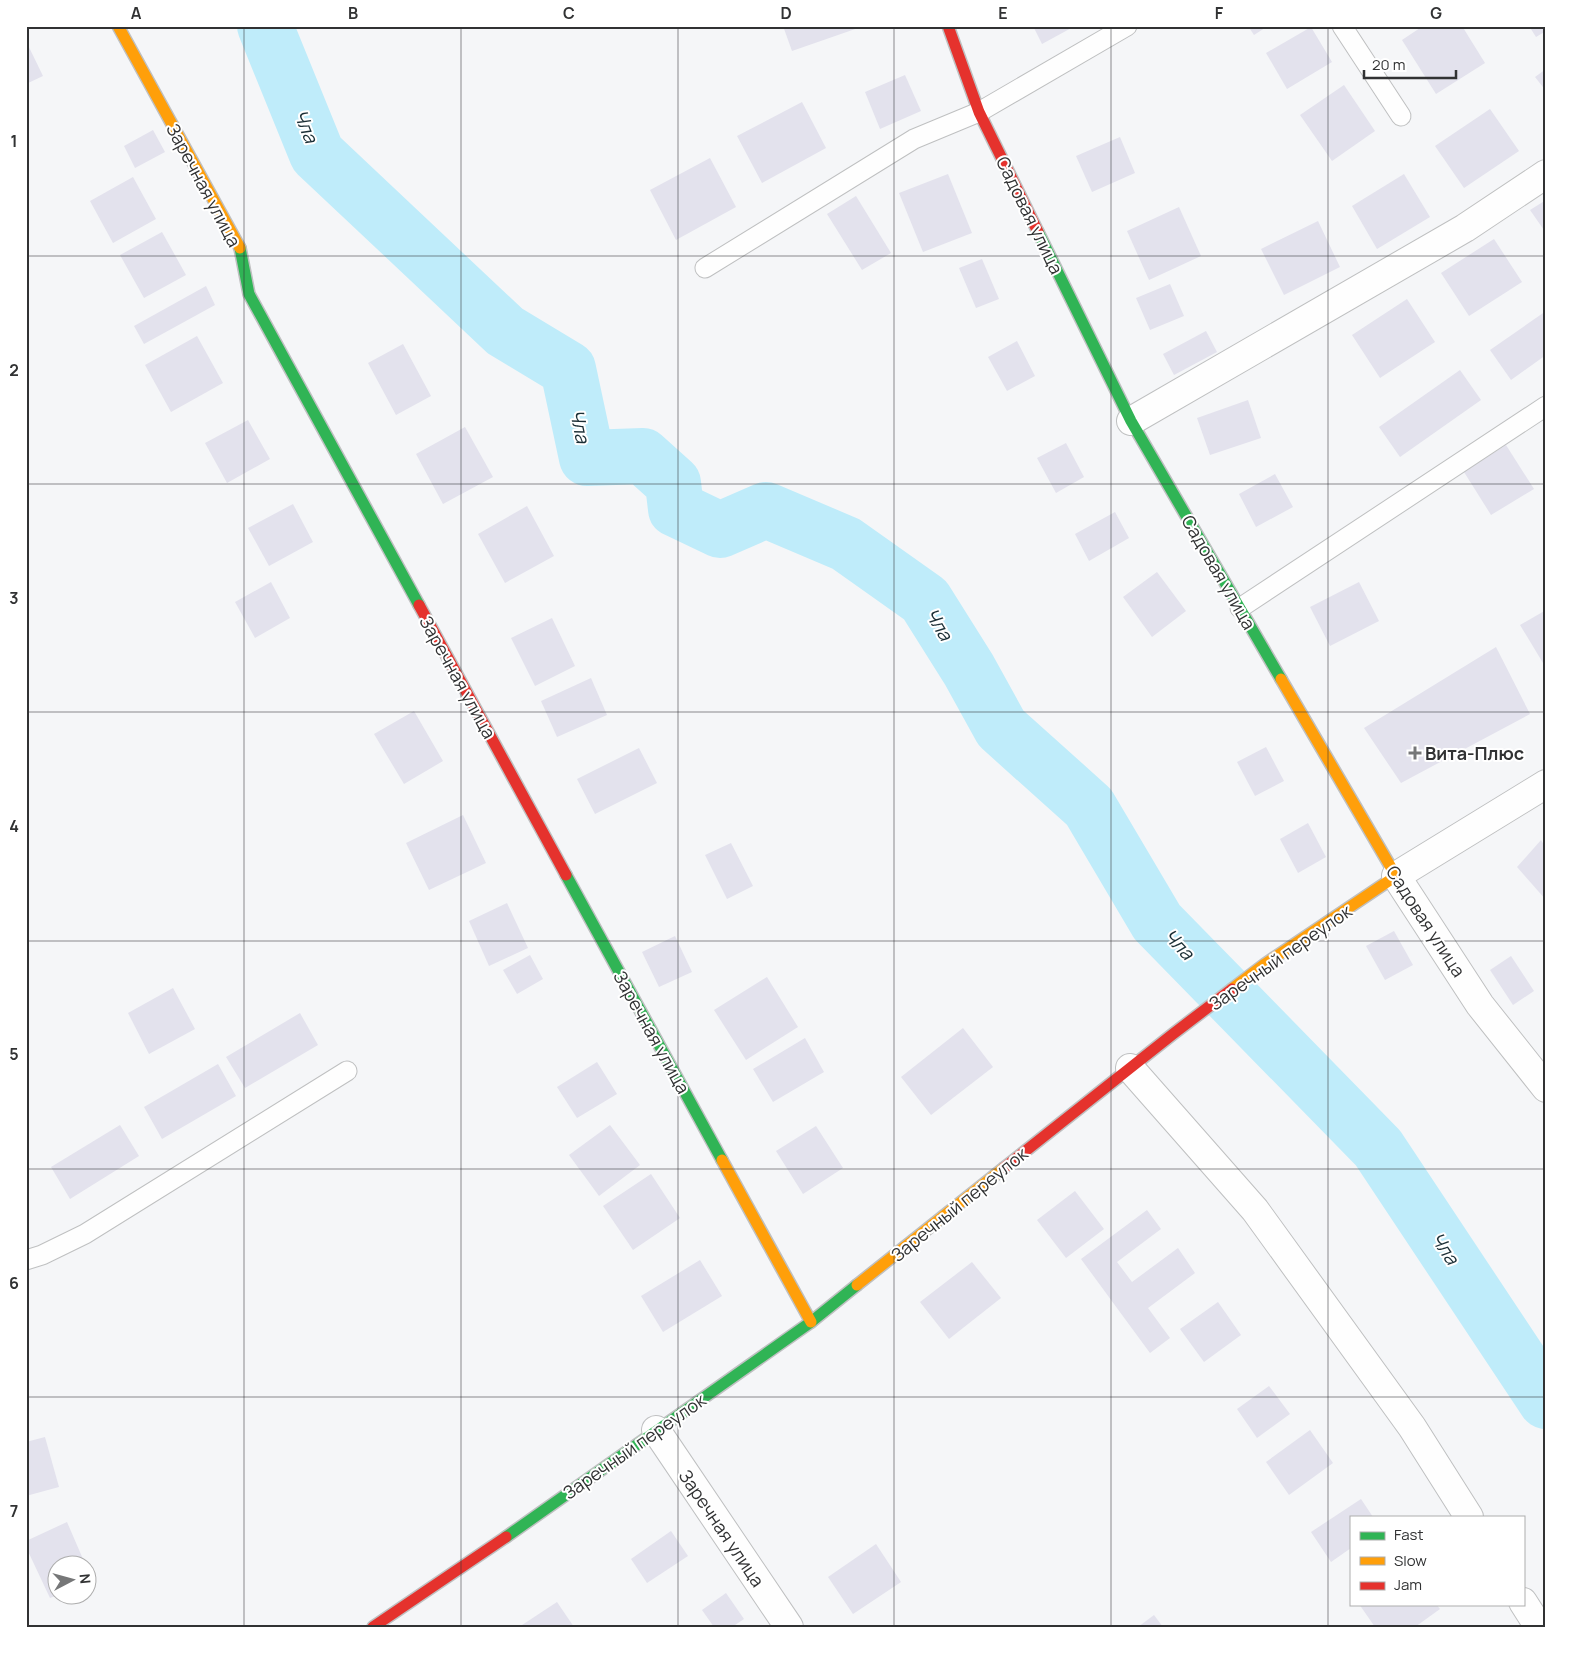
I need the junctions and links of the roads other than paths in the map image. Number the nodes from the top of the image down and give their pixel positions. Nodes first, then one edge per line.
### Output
1 (118, 26) edge
2 (948, 26) edge
3 (1127, 26) edge
4 (1342, 26) edge
5 (979, 112) junction
6 (1402, 116) dead end
7 (1546, 174) edge
8 (705, 268) dead end
9 (1546, 406) edge
10 (1131, 421) junction
11 (1240, 608) junction
12 (1546, 784) edge
13 (1396, 876) junction
14 (1130, 1068) junction
15 (347, 1071) dead end
16 (1546, 1088) edge
17 (26, 1260) edge
18 (811, 1322) junction
19 (656, 1430) junction
20 (1468, 1516) edge
21 (1524, 1604) edge
22 (373, 1627) edge
23 (789, 1627) edge
24 (1539, 1627) edge

1 - 18 street, Заречная улица
2 - 5 street, Садовая улица
3 - 5 lane
4 - 6 lane
5 - 8 lane
5 - 10 street, Садовая улица
7 - 10 street
9 - 11 lane
10 - 11 street, Садовая улица
11 - 13 street, Садовая улица
12 - 13 street, Заречный переулок
13 - 14 street, Заречный переулок
13 - 16 street, Садовая улица
14 - 18 street, Заречный переулок
14 - 20 street
15 - 17 lane
18 - 19 street, Заречный переулок
19 - 22 street, Заречный переулок
19 - 23 street, Заречная улица
21 - 24 street

